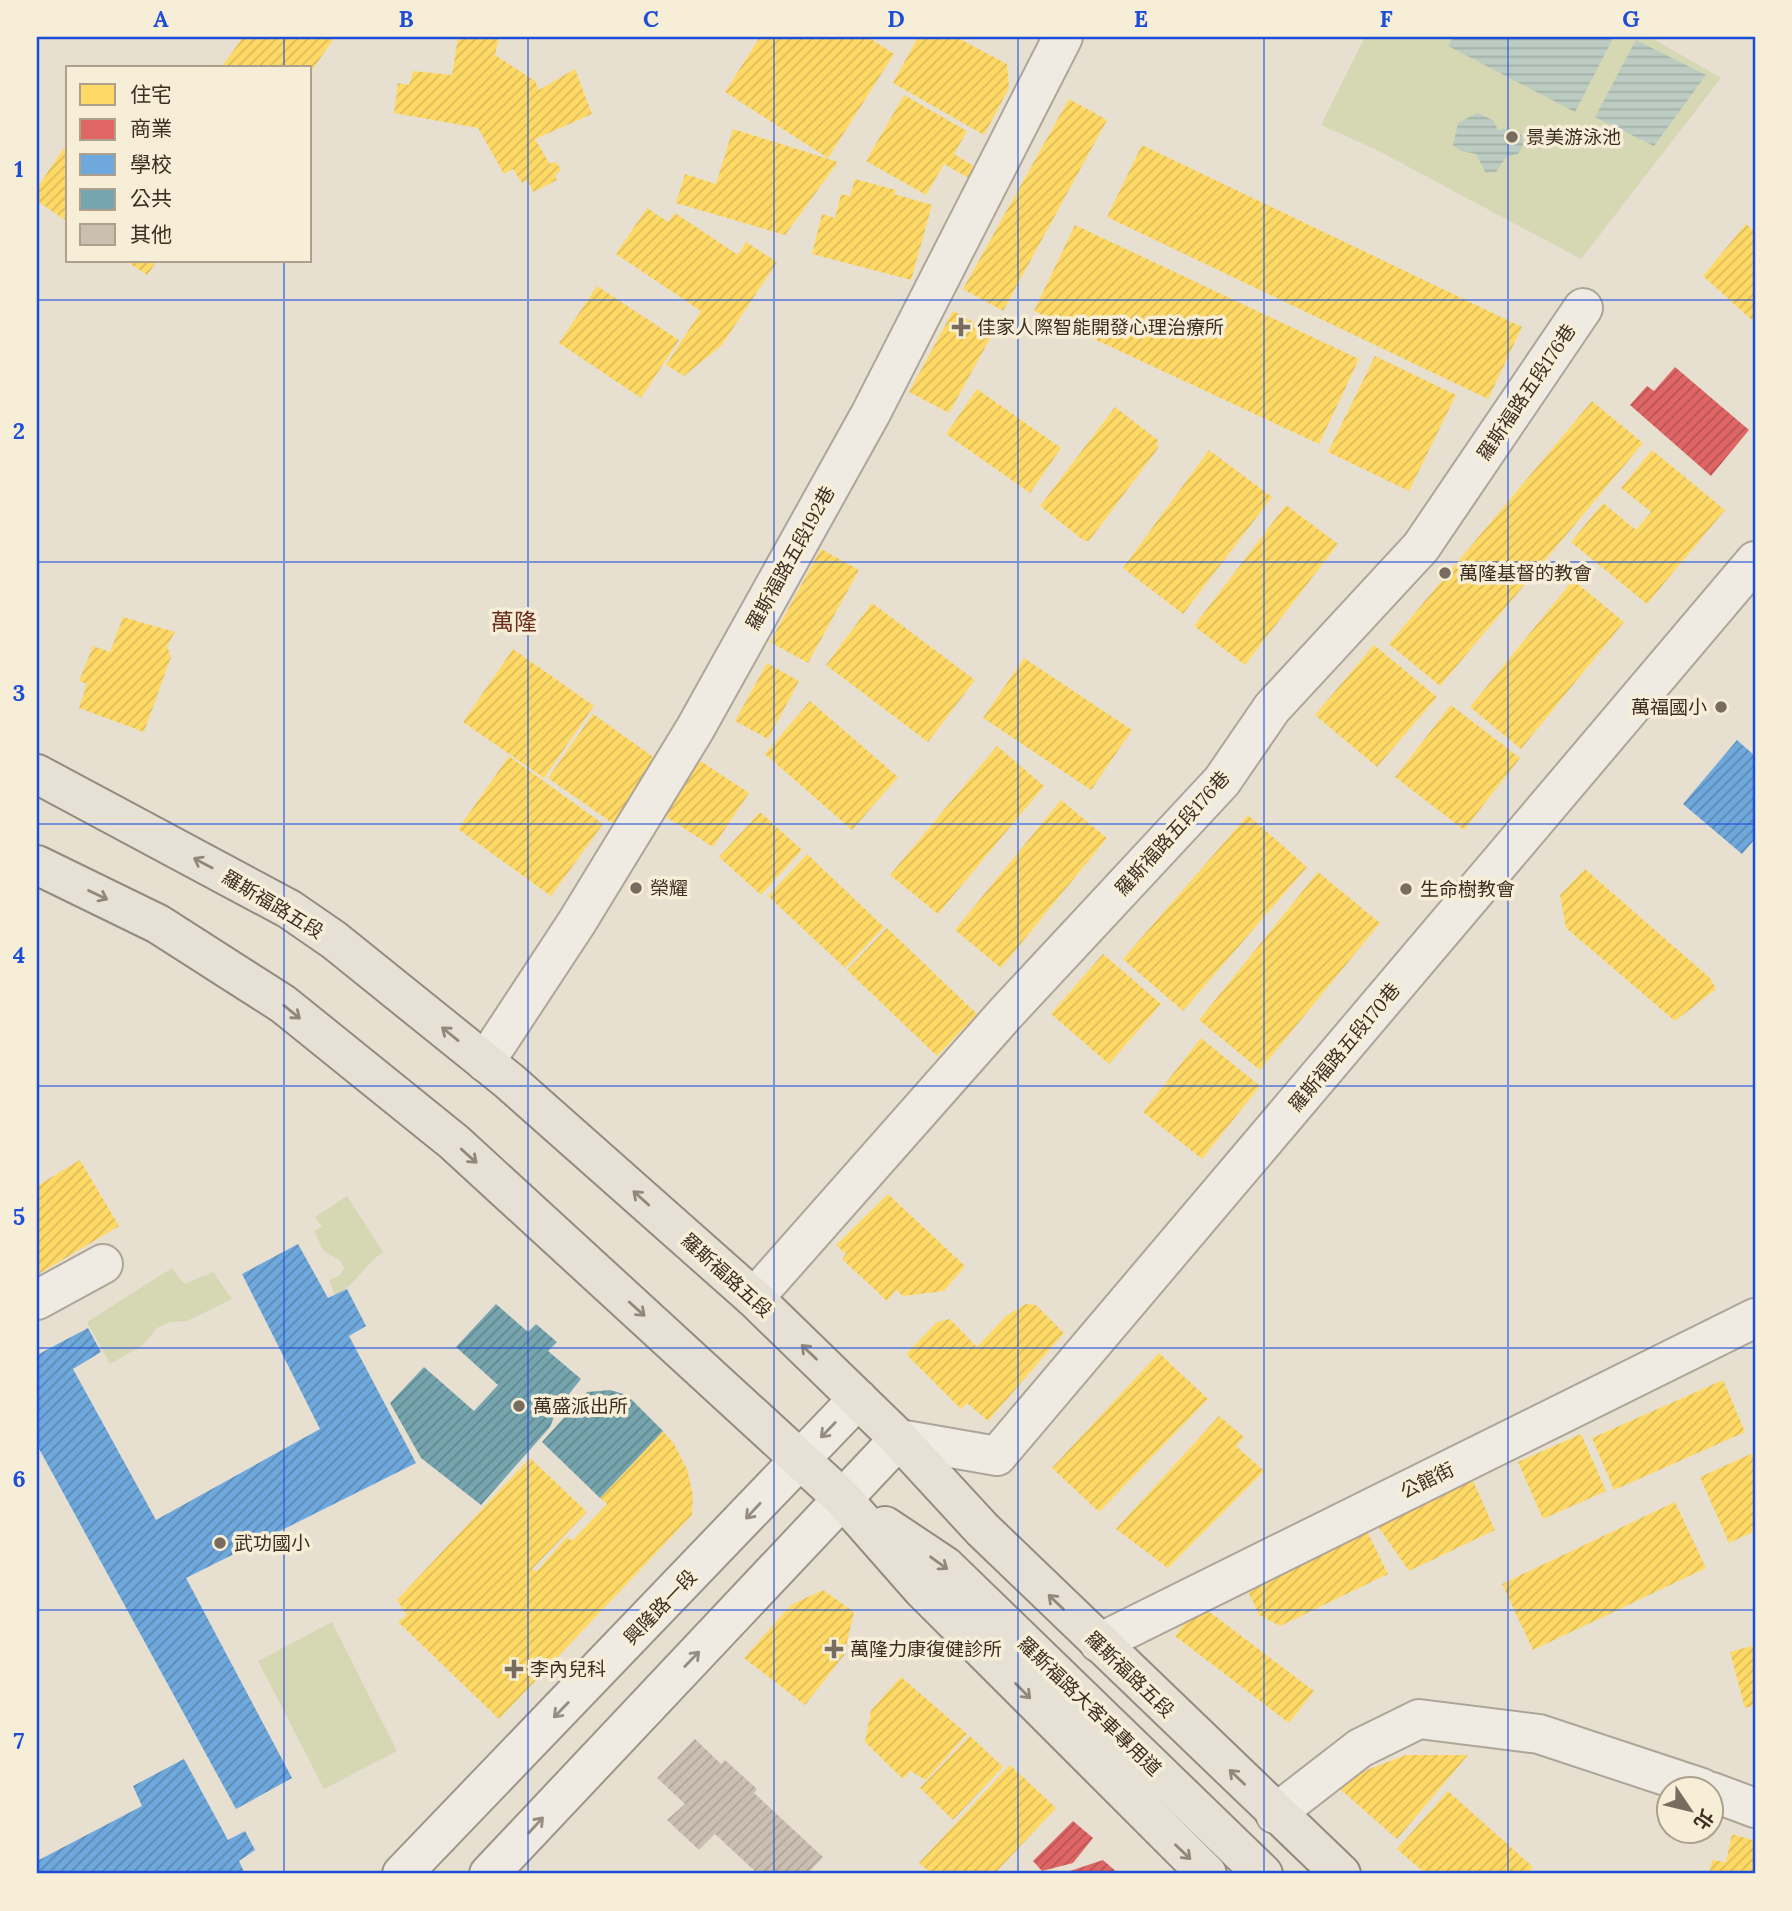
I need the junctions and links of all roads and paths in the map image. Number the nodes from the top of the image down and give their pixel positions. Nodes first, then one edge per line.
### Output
1 (1063, 37) edge
2 (1583, 308) dead end
3 (1755, 561) edge
4 (37, 774) edge
5 (37, 865) edge
6 (485, 1062) junction
7 (103, 1264) dead end
8 (754, 1298) junction
9 (37, 1300) edge
10 (1755, 1318) edge
11 (858, 1399) junction
12 (899, 1439) junction
13 (799, 1461) junction
14 (842, 1498) junction
15 (1099, 1643) junction
16 (1660, 1774) edge
17 (1726, 1797) edge
18 (1755, 1808) edge
19 (1275, 1814) junction
20 (402, 1874) edge
21 (489, 1874) edge
22 (1207, 1874) edge
23 (1263, 1874) edge
24 (1340, 1874) edge

1 - 6 street, 羅斯福路五段192巷
2 - 8 street, 羅斯福路五段176巷
3 - 12 street, 羅斯福路五段170巷
6 -> 4 main road, 羅斯福路五段
5 -> 13 main road
8 -> 6 main road, 羅斯福路五段
7 - 9 street
11 -> 8 main road, 羅斯福路五段
10 - 15 street, 公館街
11 - 12 main road, 羅斯福路五段
11 -> 13 street, 興隆路一段
12 - 14 street
15 -> 12 main road, 羅斯福路五段
13 - 14 main road
13 -> 20 street, 興隆路一段
21 -> 14 street
14 -> 22 main road
14 -> 23 main road, 羅斯福路大客車專用道
19 -> 15 main road, 羅斯福路五段
16 - 19 street
17 - 18 street
19 - 24 main road, 羅斯福路五段

